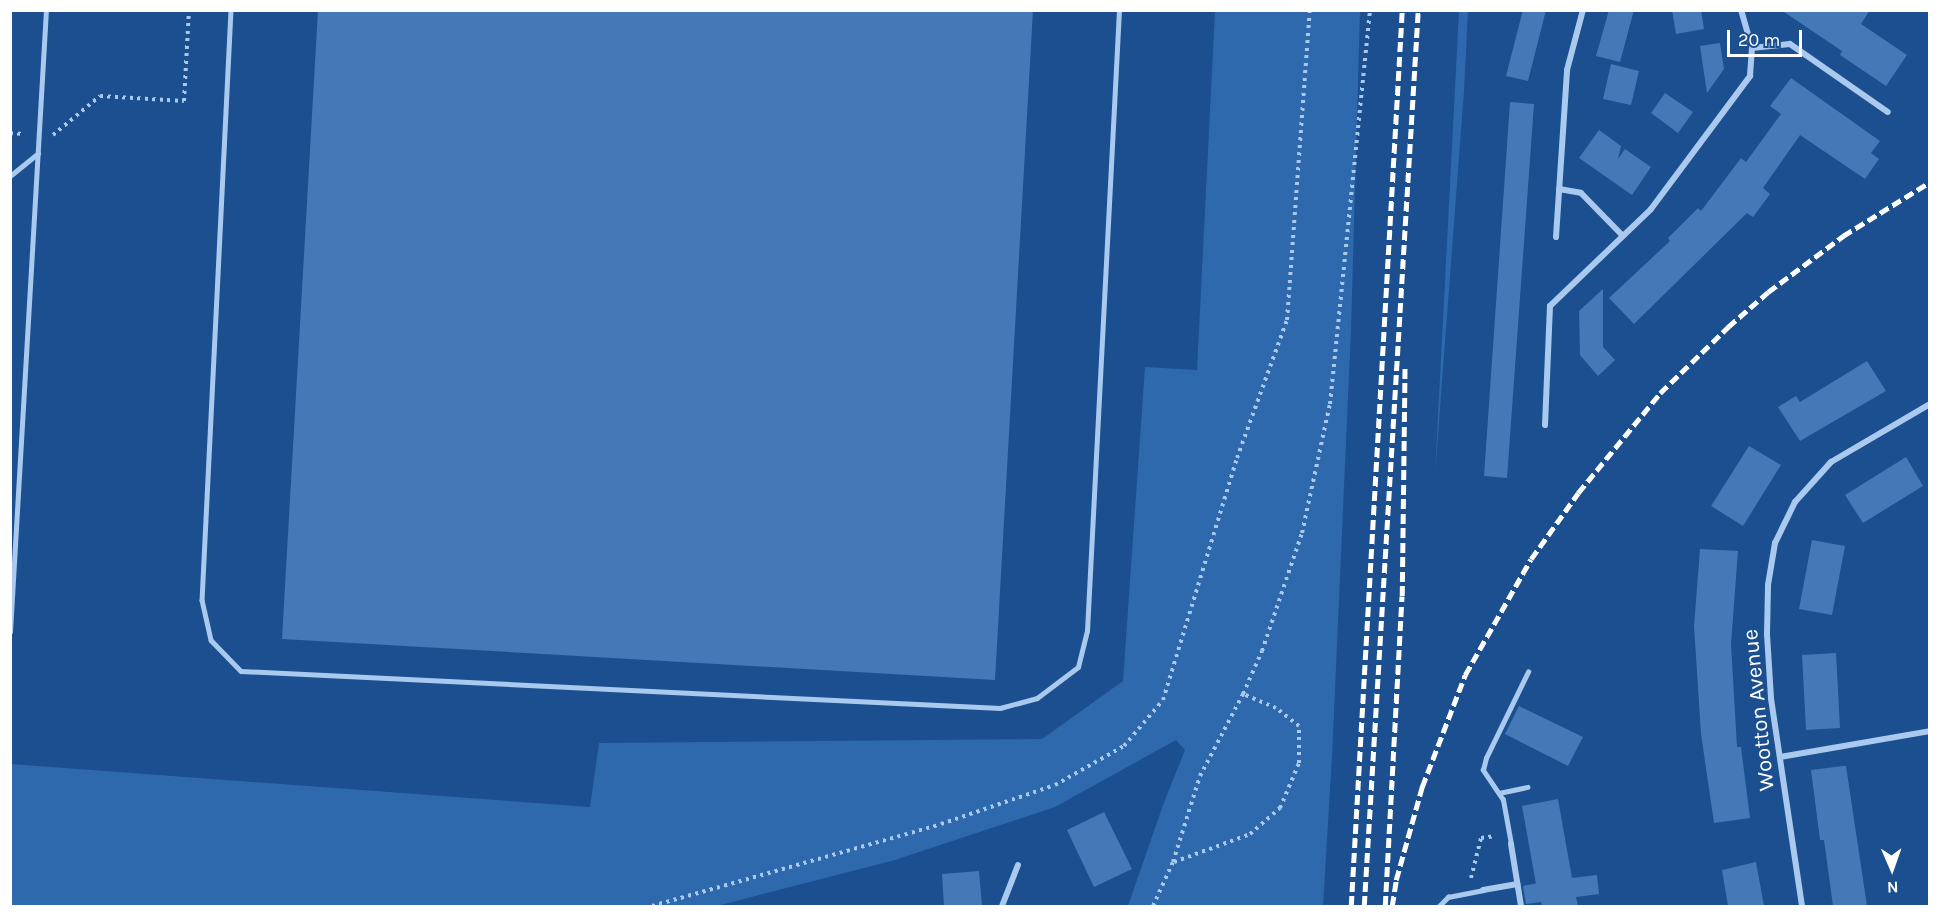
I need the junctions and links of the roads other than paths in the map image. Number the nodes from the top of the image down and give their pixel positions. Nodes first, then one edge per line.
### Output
1 (46, 10) edge
2 (231, 10) edge
3 (1119, 10) edge
4 (1583, 10) edge
5 (1741, 10) edge
6 (1752, 48) junction
7 (1888, 112) dead end
8 (38, 153) junction
9 (10, 176) edge
10 (1559, 189) junction
11 (1622, 235) junction
12 (1556, 237) dead end
13 (1929, 404) edge
14 (1545, 425) dead end
15 (10, 632) edge
16 (1528, 672) dead end
17 (1929, 731) edge
18 (1780, 757) junction
19 (1527, 787) dead end
20 (1499, 793) junction
21 (1511, 844) joint
22 (1018, 865) dead end
23 (1517, 884) junction
24 (1483, 890) joint
25 (1002, 906) edge
26 (1439, 906) edge
27 (1521, 906) edge
28 (1802, 906) edge

1 - 8 lane
2 - 3 lane
4 - 10 street
5 - 6 street
6 - 7 street
6 - 11 street
8 - 9 lane
8 - 15 lane
10 - 11 street
10 - 12 street
11 - 14 street
13 - 18 street, Wootton Avenue
16 - 20 lane
17 - 18 street
18 - 28 street, Wootton Avenue
19 - 20 lane
20 - 21 lane
21 - 23 street
22 - 25 street
23 - 24 street
23 - 27 street
24 - 26 lane

